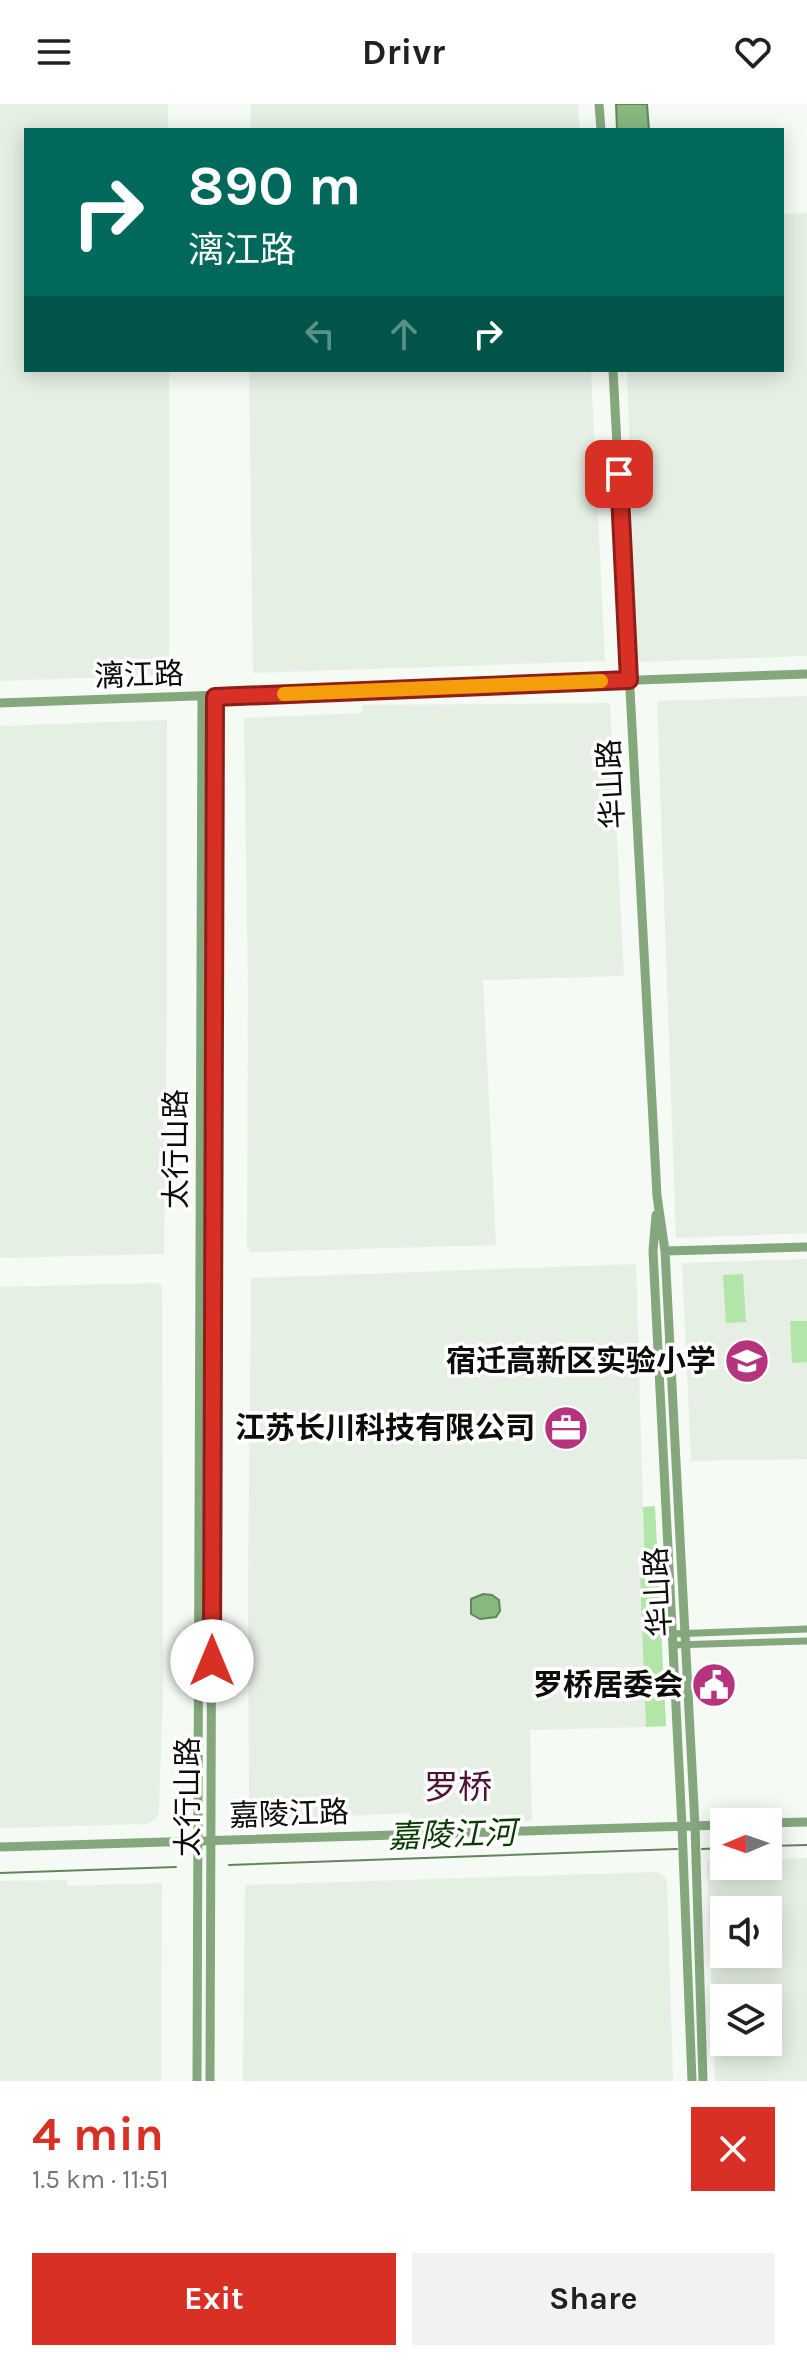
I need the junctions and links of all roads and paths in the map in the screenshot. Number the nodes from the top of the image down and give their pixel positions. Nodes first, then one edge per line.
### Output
1 (599, 104) edge
2 (601, 128) edge
3 (613, 372) edge
4 (807, 674) edge
5 (629, 680) junction
6 (202, 697) junction
7 (215, 697) junction
8 (0, 703) edge
9 (657, 1196) junction
10 (807, 1247) edge
11 (665, 1251) junction
12 (807, 1629) edge
13 (685, 1639) junction
14 (673, 1640) junction
15 (807, 1641) edge
16 (807, 1822) edge
17 (782, 1823) edge
18 (710, 1825) edge
19 (682, 1826) junction
20 (695, 1826) junction
21 (212, 1840) junction
22 (198, 1841) junction
23 (0, 1847) edge
24 (197, 2081) edge
25 (210, 2081) edge
26 (692, 2081) edge
27 (703, 2081) edge

1 - 2 street
3 - 5 street, 华山路
4 - 5 street, 漓江路
5 - 7 street, 漓江路
5 - 9 street, 华山路
6 - 7 street, 漓江路
6 - 8 street, 漓江路
6 - 22 street, 太行山路
7 - 21 street, 太行山路
9 - 11 street, 华山路
9 - 14 street, 华山路
10 - 11 street
11 - 13 street, 华山路
12 - 13 street
13 - 14 street
13 - 15 street
13 - 20 street, 华山路
14 - 19 street, 华山路
16 - 17 street
18 - 20 street, 嘉陵江路
19 - 20 street, 嘉陵江路
19 - 21 street, 嘉陵江路
19 - 26 street, 华山路
20 - 27 street, 华山路
21 - 22 street, 嘉陵江路
21 - 25 street, 太行山路
22 - 23 street, 嘉陵江路
22 - 24 street, 太行山路

